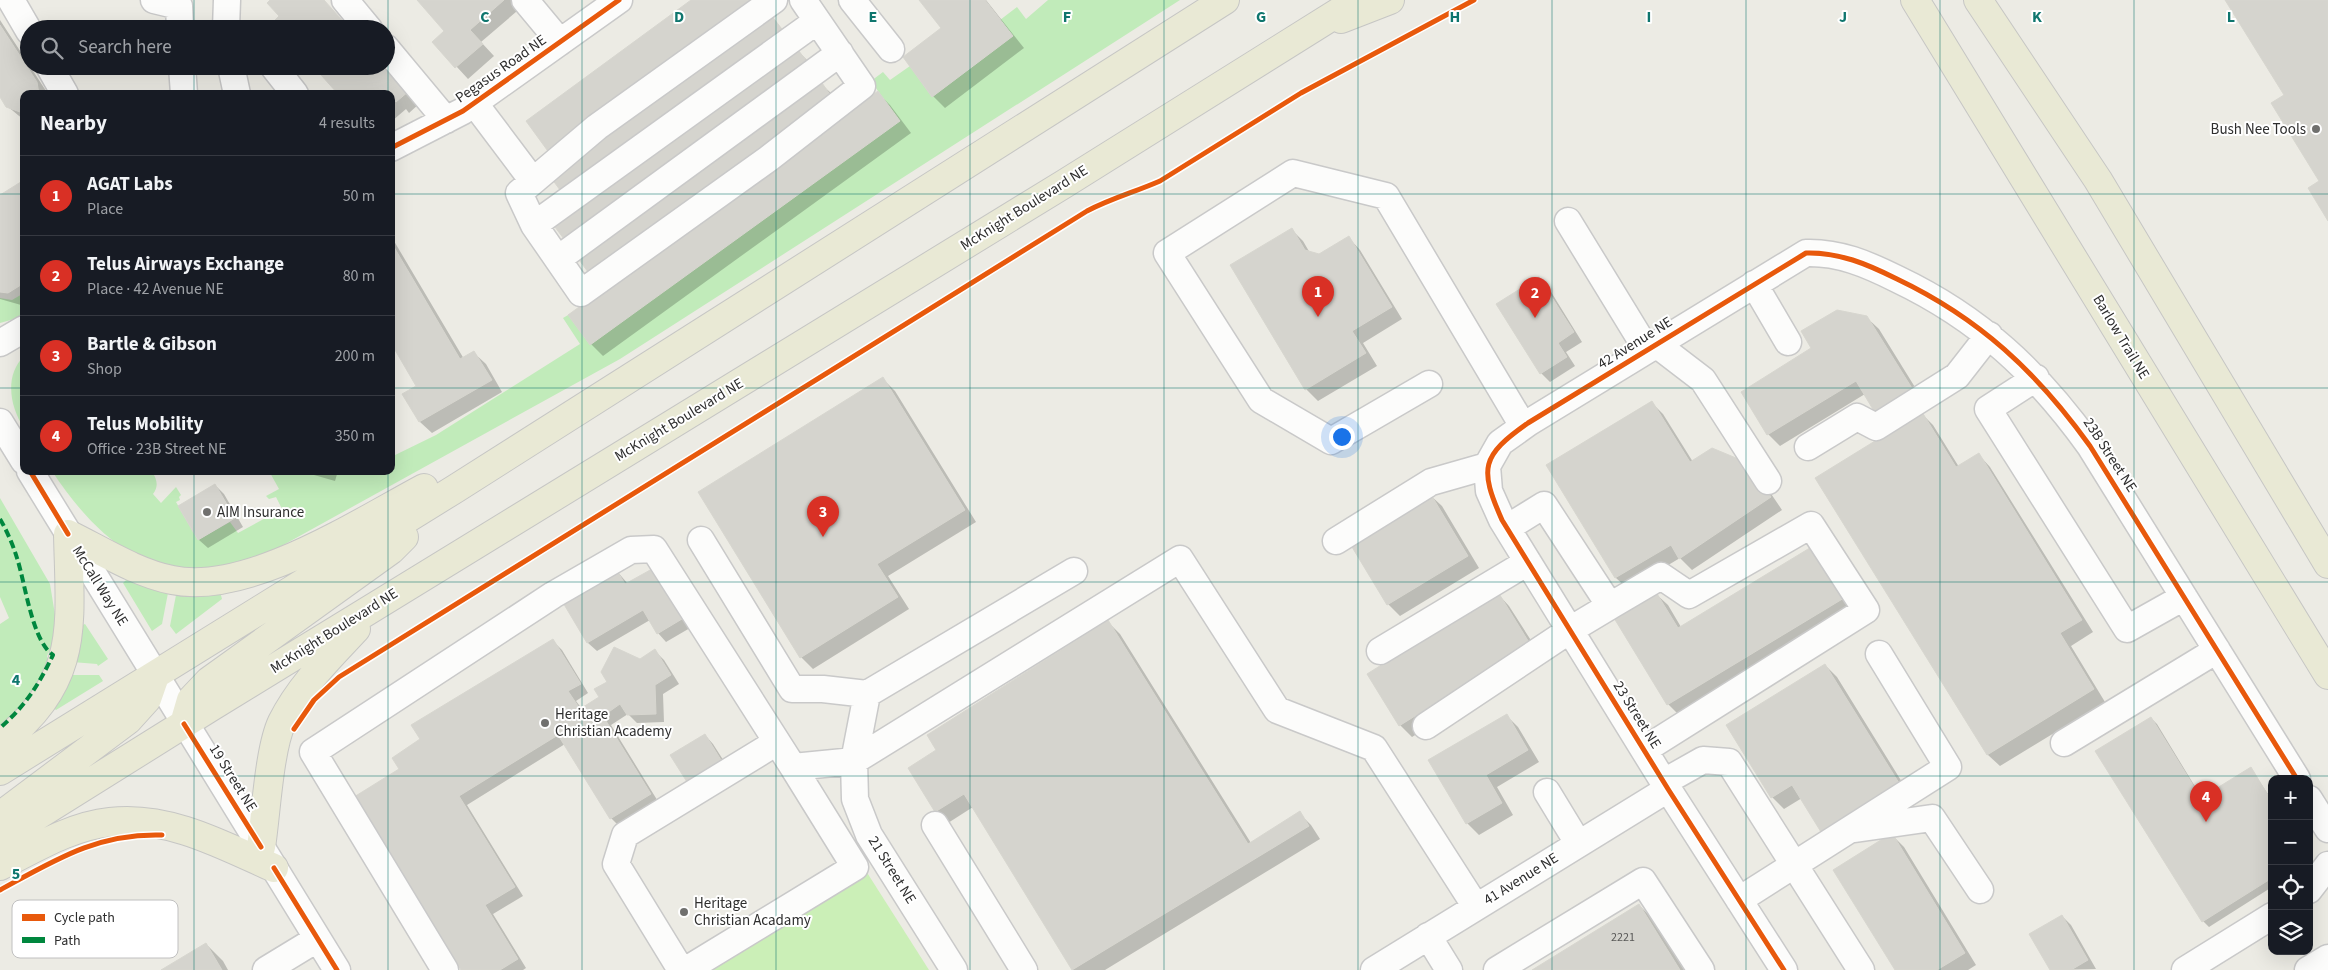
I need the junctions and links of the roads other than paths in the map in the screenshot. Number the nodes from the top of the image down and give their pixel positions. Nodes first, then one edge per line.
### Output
1 (11, 0) edge
2 (154, 0) edge
3 (226, 0) edge
4 (345, 0) edge
5 (525, 0) edge
6 (774, 0) edge
7 (852, 0) edge
8 (1225, 0) edge
9 (1358, 0) edge
10 (1390, 0) edge
11 (1896, 0) edge
12 (1915, 0) edge
13 (1978, 0) edge
14 (617, 1) edge
15 (810, 10) edge
16 (23, 20) edge
17 (180, 20) edge
18 (226, 20) edge
19 (362, 20) edge
20 (1311, 30) junction
21 (560, 42) junction
22 (891, 49) dead end
23 (840, 54) junction
24 (395, 59) edge
25 (54, 75) edge
26 (183, 75) edge
27 (233, 75) edge
28 (281, 75) edge
29 (63, 90) edge
30 (184, 90) edge
31 (236, 90) edge
32 (292, 90) edge
33 (474, 104) junction
34 (1980, 105) junction
35 (446, 120) junction
36 (395, 146) edge
37 (533, 181) junction
38 (1568, 221) dead end
39 (534, 225) junction
40 (1806, 253) joint
41 (558, 260) junction
42 (1754, 284) junction
43 (20, 331) edge
44 (1989, 335) junction
45 (1788, 342) dead end
46 (0, 343) edge
47 (1651, 347) junction
48 (2036, 378) junction
49 (1429, 384) dead end
50 (0, 422) edge
51 (1523, 426) junction
52 (530, 440) junction
53 (1808, 447) dead end
54 (20, 454) edge
55 (1487, 466) junction
56 (32, 475) edge
57 (1768, 481) dead end
58 (455, 489) junction
59 (1507, 528) junction
60 (68, 534) junction
61 (700, 540) dead end
62 (1336, 541) dead end
63 (1528, 562) junction
64 (2328, 564) edge
65 (1074, 571) dead end
66 (2184, 597) junction
67 (380, 602) junction
68 (1610, 606) junction
69 (1570, 630) junction
70 (2217, 650) junction
71 (1380, 651) dead end
72 (1880, 654) dead end
73 (2328, 675) edge
74 (155, 676) junction
75 (867, 694) junction
76 (184, 724) junction
77 (1426, 726) dead end
78 (777, 742) junction
79 (2064, 743) dead end
80 (0, 744) edge
81 (1644, 750) junction
82 (854, 761) junction
83 (793, 767) junction
84 (0, 770) edge
85 (2295, 775) edge
86 (1666, 785) junction
87 (1547, 792) dead end
88 (2313, 805) edge
89 (0, 816) edge
90 (935, 825) dead end
91 (2328, 829) edge
92 (1847, 831) junction
93 (0, 839) edge
94 (1578, 843) junction
95 (881, 853) junction
96 (268, 857) junction
97 (1794, 865) junction
98 (0, 866) edge
99 (2328, 866) edge
100 (855, 867) junction
101 (2313, 885) edge
102 (1980, 890) dead end
103 (1739, 900) junction
104 (1476, 907) junction
105 (2268, 919) edge
106 (1428, 936) junction
107 (317, 939) junction
108 (2328, 958) edge
109 (2196, 967) edge
110 (266, 970) edge
111 (337, 970) edge
112 (445, 970) edge
113 (681, 970) edge
114 (686, 970) edge
115 (954, 970) edge
116 (1024, 970) edge
117 (1374, 970) edge
118 (1449, 970) edge
119 (1498, 970) edge
120 (1701, 970) edge
121 (1784, 970) edge
122 (1861, 970) edge
123 (2308, 970) edge

1 - 16 street
2 - 17 street
3 - 18 street
4 - 19 street
5 - 21 street
6 - 37 street
7 - 22 street
8 - 52 main road
9 - 20 main road, McKnight Boulevard NE
10 - 20 main road
11 - 34 main road
12 - 34 main road, Barlow Trail NE
13 - 64 main road
14 - 21 street, Pegasus Road NE
15 - 23 street
15 - 39 street
20 - 67 main road, McKnight Boulevard NE
21 - 33 street, Pegasus Road NE
23 - 41 street
23 - 41 street
24 - 35 street
25 - 29 street
26 - 30 street
27 - 31 street
28 - 32 street
33 - 35 street, Pegasus Road NE
33 - 37 street
34 - 73 main road, Barlow Trail NE
35 - 36 street, Pegasus Road NE
37 - 39 street
38 - 47 street
39 - 41 street
40 - 42 street, 42 Avenue NE
40 - 44 street, 23B Street NE
42 - 45 street
42 - 47 street, 42 Avenue NE
43 - 46 street
44 - 48 street, 23B Street NE
44 - 53 street
47 - 51 street, 42 Avenue NE
47 - 57 street
48 - 66 street, 23B Street NE
48 - 66 street
49 - 51 street
50 - 54 street
51 - 55 street, 42 Avenue NE
52 - 58 main road
52 - 60 main road
55 - 59 street, 23 Street NE
55 - 62 street
56 - 60 street, McCall Way NE
58 - 74 main road
58 - 76 main road
59 - 63 street, 23 Street NE
59 - 68 street
60 - 74 street, McCall Way NE
60 - 80 main road
61 - 75 street
63 - 69 street, 23 Street NE
63 - 71 street
65 - 75 street
66 - 70 street, 23B Street NE
67 - 76 main road, McKnight Boulevard NE
67 - 96 main road
68 - 69 street
68 - 81 street
69 - 77 street
69 - 81 street, 23 Street NE
70 - 79 street
70 - 85 street, 23B Street NE
72 - 92 street
74 - 76 street, 19 Street NE
74 - 84 main road
74 - 89 main road
75 - 82 street, 21 Street NE
76 - 93 main road, McKnight Boulevard NE
76 - 96 street, 19 Street NE
78 - 83 street
78 - 112 street
78 - 113 street
81 - 86 street, 23 Street NE
82 - 83 street
82 - 95 street, 21 Street NE
82 - 104 street
83 - 100 street
86 - 94 street, 41 Avenue NE
86 - 97 street, 41 Avenue NE
86 - 103 street, 23 Street NE
87 - 94 street
88 - 91 street
90 - 116 street
92 - 97 street
92 - 102 street
94 - 104 street, 41 Avenue NE
95 - 100 street
95 - 115 street, 21 Street NE
96 - 98 main road
96 - 107 street, 19 Street NE
97 - 103 street
97 - 122 street
99 - 101 street
100 - 114 street
103 - 121 street, 23 Street NE
104 - 106 street, 41 Avenue NE
105 - 109 street
106 - 117 street, 41 Avenue NE
106 - 118 street
107 - 110 street
107 - 111 street, 19 Street NE
108 - 123 street
119 - 120 street

